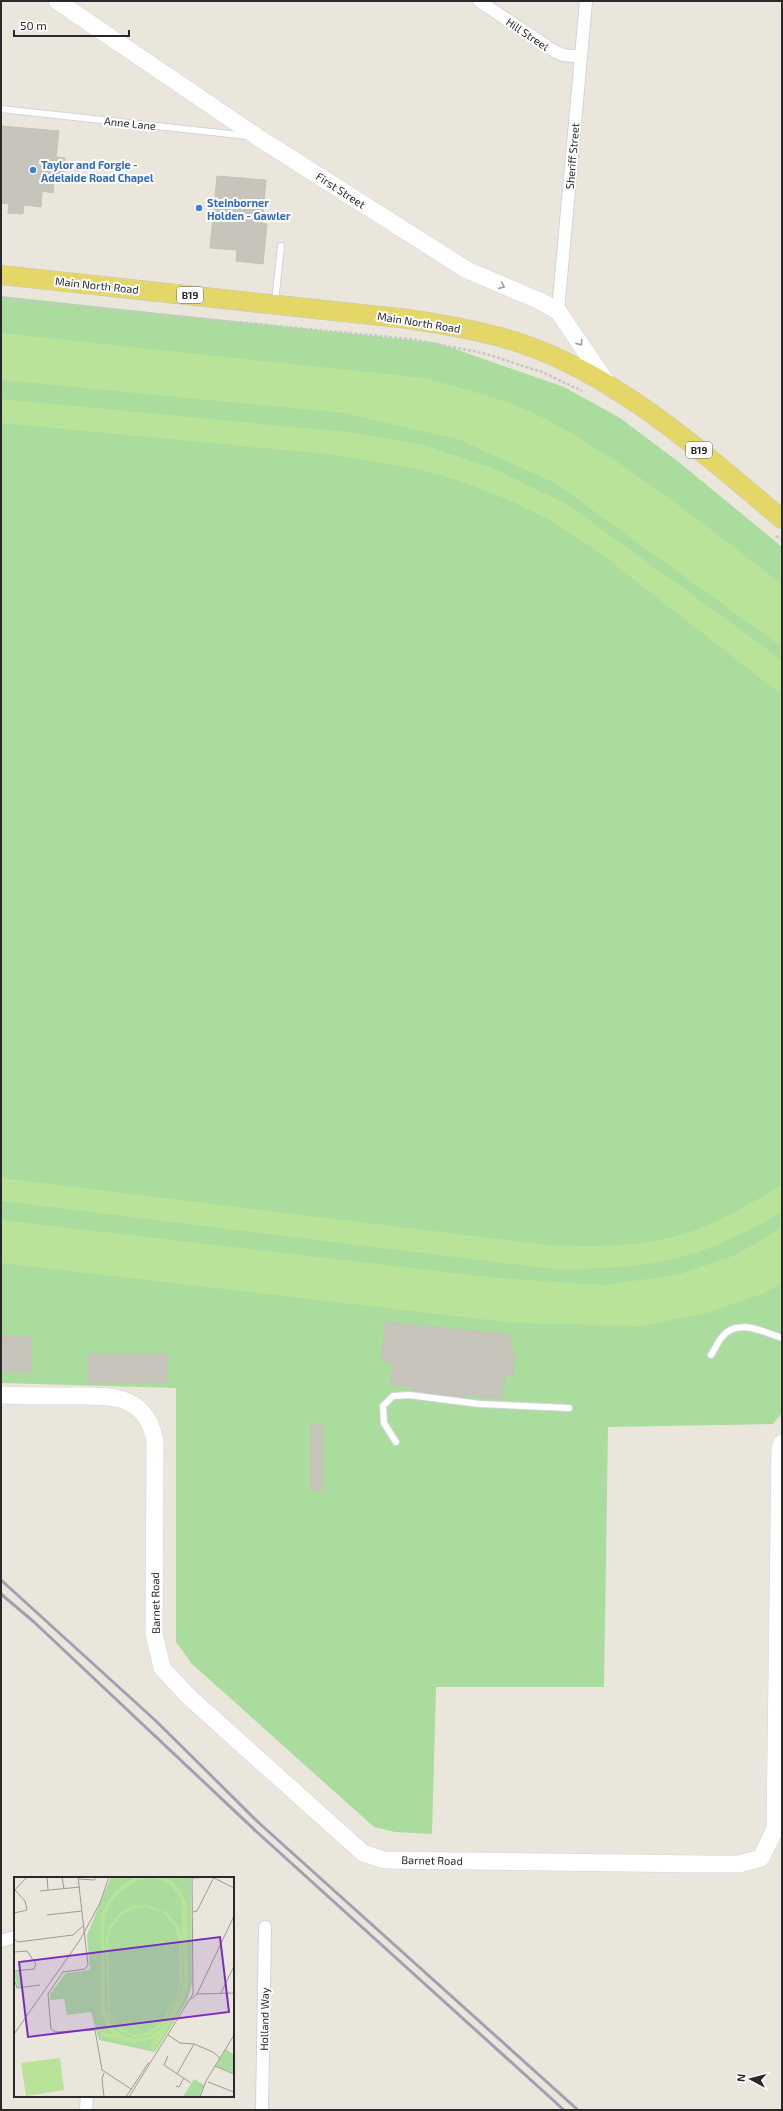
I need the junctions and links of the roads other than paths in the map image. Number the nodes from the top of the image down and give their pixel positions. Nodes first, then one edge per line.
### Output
1 (57, 1) edge
2 (479, 1) edge
3 (586, 1) edge
4 (581, 57) junction
5 (1, 109) edge
6 (259, 138) junction
7 (280, 246) dead end
8 (1, 275) edge
9 (274, 304) junction
10 (558, 311) junction
11 (610, 388) junction
12 (779, 527) edge
13 (782, 1338) edge
14 (711, 1355) dead end
15 (1, 1395) edge
16 (569, 1408) dead end
17 (396, 1442) dead end
18 (782, 1443) edge
19 (780, 1518) edge
20 (779, 1757) edge
21 (265, 1927) dead end
22 (14, 1936) edge
23 (1, 1941) edge
24 (87, 2097) edge
25 (86, 2110) edge
26 (262, 2110) edge

1 - 6 street, First Street
2 - 4 street, Hill Street
3 - 4 street, Sheriff Street
4 - 10 street, Sheriff Street
5 - 6 lane, Anne Lane
6 -> 10 street, First Street
7 - 9 lane
8 - 9 main road, Main North Road / B19
9 - 11 main road, Main North Road / B19
10 -> 11 street, First Street
11 - 12 main road, Main North Road / B19
13 - 14 lane
15 - 20 street, Barnet Road
16 - 17 lane
18 - 19 street, Barnet Road
19 - 20 street, Barnet Road
21 - 26 street, Holland Way
22 - 23 street
24 - 25 street

